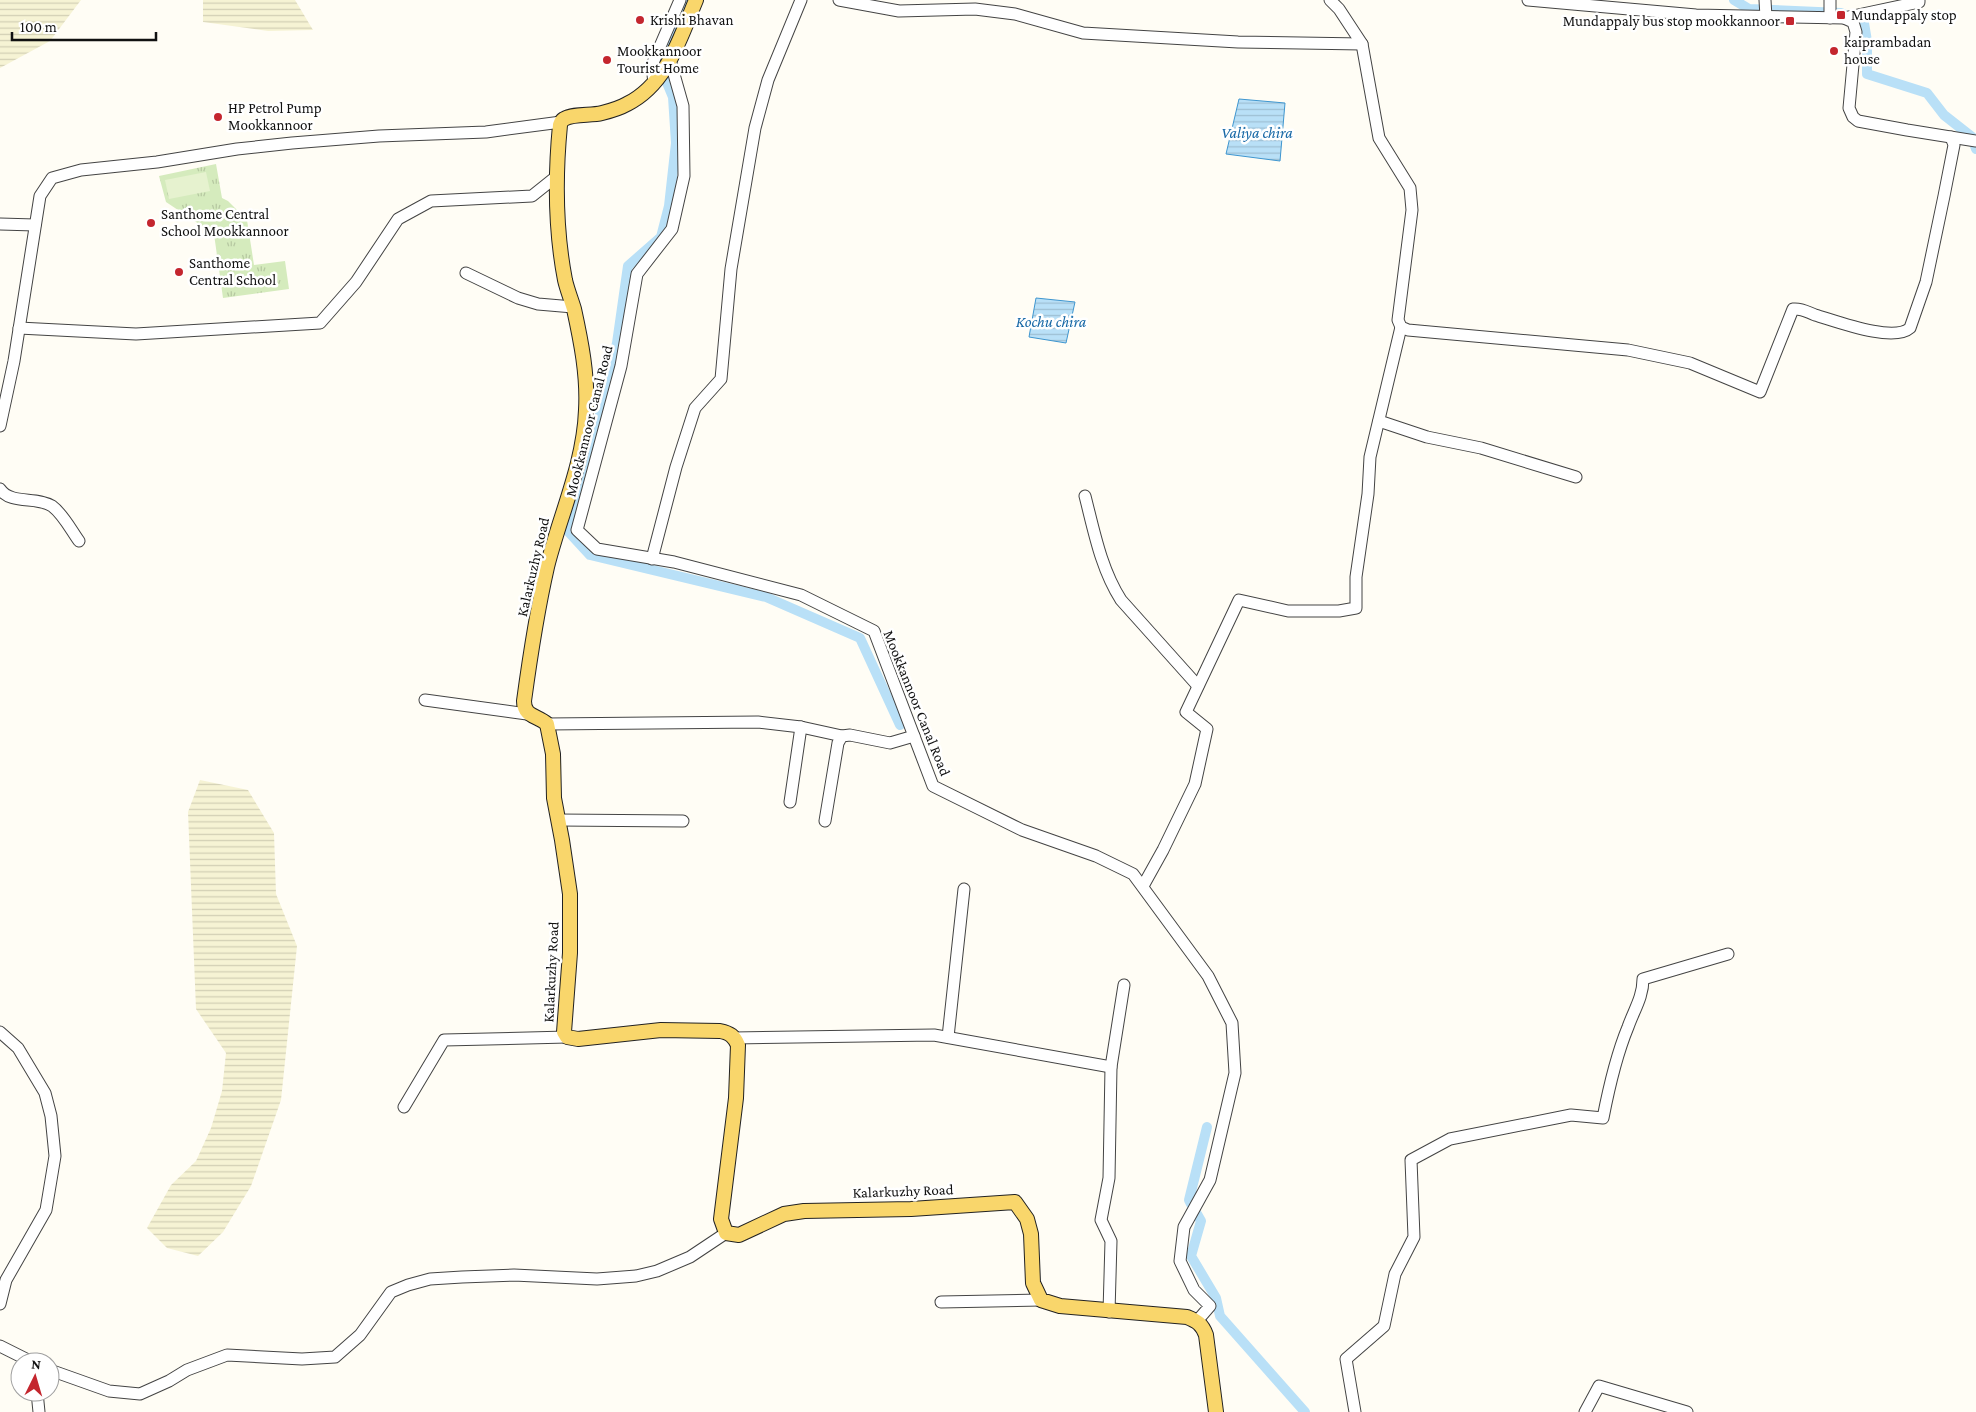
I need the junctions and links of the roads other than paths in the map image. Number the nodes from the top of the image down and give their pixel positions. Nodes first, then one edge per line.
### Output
1 (680, 0) edge
2 (696, 0) edge
3 (801, 0) edge
4 (839, 0) edge
5 (1330, 0) edge
6 (1528, 0) edge
7 (1765, 0) edge
8 (1830, 0) edge
9 (1919, 0) edge
10 (1766, 17) junction
11 (1830, 18) junction
12 (1844, 18) junction
13 (1362, 44) junction
14 (662, 72) junction
15 (560, 122) junction
16 (1956, 138) junction
17 (1976, 141) edge
18 (557, 176) junction
19 (0, 224) edge
20 (35, 225) junction
21 (466, 273) dead end
22 (573, 307) junction
23 (1401, 327) junction
24 (19, 328) junction
25 (1379, 421) junction
26 (0, 426) edge
27 (1576, 477) dead end
28 (0, 489) edge
29 (1085, 496) dead end
30 (79, 541) dead end
31 (652, 559) junction
32 (1198, 686) junction
33 (425, 700) dead end
34 (527, 714) junction
35 (547, 724) junction
36 (801, 727) junction
37 (842, 736) junction
38 (914, 736) junction
39 (790, 802) dead end
40 (558, 820) junction
41 (683, 821) dead end
42 (825, 821) dead end
43 (1143, 886) junction
44 (964, 889) dead end
45 (1728, 954) dead end
46 (1124, 985) dead end
47 (0, 1032) edge
48 (567, 1037) junction
49 (948, 1037) junction
50 (734, 1038) junction
51 (1111, 1067) junction
52 (404, 1107) dead end
53 (726, 1233) junction
54 (1042, 1300) junction
55 (941, 1302) dead end
56 (0, 1304) edge
57 (1109, 1312) junction
58 (1197, 1320) junction
59 (0, 1346) edge
60 (12, 1352) edge
61 (60, 1374) edge
62 (1216, 1412) edge
63 (1355, 1412) edge
64 (1586, 1412) edge
65 (1687, 1412) edge

1 - 14 street
2 - 14 main road
3 - 31 street
4 - 13 street
5 - 13 street
6 - 10 street
7 - 10 street
8 - 11 street
9 - 12 street
10 - 11 street
11 - 12 street
12 - 16 street
13 - 23 street
14 - 15 main road
14 - 31 street, Mookkannoor Canal Road
15 - 18 main road, Kalarkuzhy Road
15 - 20 street
16 - 17 street
16 - 23 street
18 - 22 main road, Kalarkuzhy Road
18 - 24 street
19 - 20 street
20 - 24 street
21 - 22 street
22 - 34 main road, Kalarkuzhy Road
23 - 25 street
24 - 26 street
25 - 27 street
25 - 32 street
28 - 30 street
29 - 32 street
31 - 38 street, Mookkannoor Canal Road
32 - 43 street
33 - 34 street
34 - 35 main road
35 - 36 street
35 - 40 main road, Kalarkuzhy Road
36 - 37 street
36 - 39 street
37 - 38 street
37 - 42 street
38 - 43 street, Mookkannoor Canal Road
40 - 41 street
40 - 48 main road, Kalarkuzhy Road
43 - 58 street, Mookkannoor Canal Road
44 - 49 street
45 - 63 street
46 - 51 street
47 - 56 street
48 - 50 main road, Kalarkuzhy Road
48 - 52 street
49 - 50 street
49 - 51 street
50 - 53 main road
51 - 57 street
53 - 54 main road, Kalarkuzhy Road
53 - 61 street
54 - 55 street
54 - 57 main road
57 - 58 main road
58 - 62 main road
59 - 60 street
64 - 65 street

